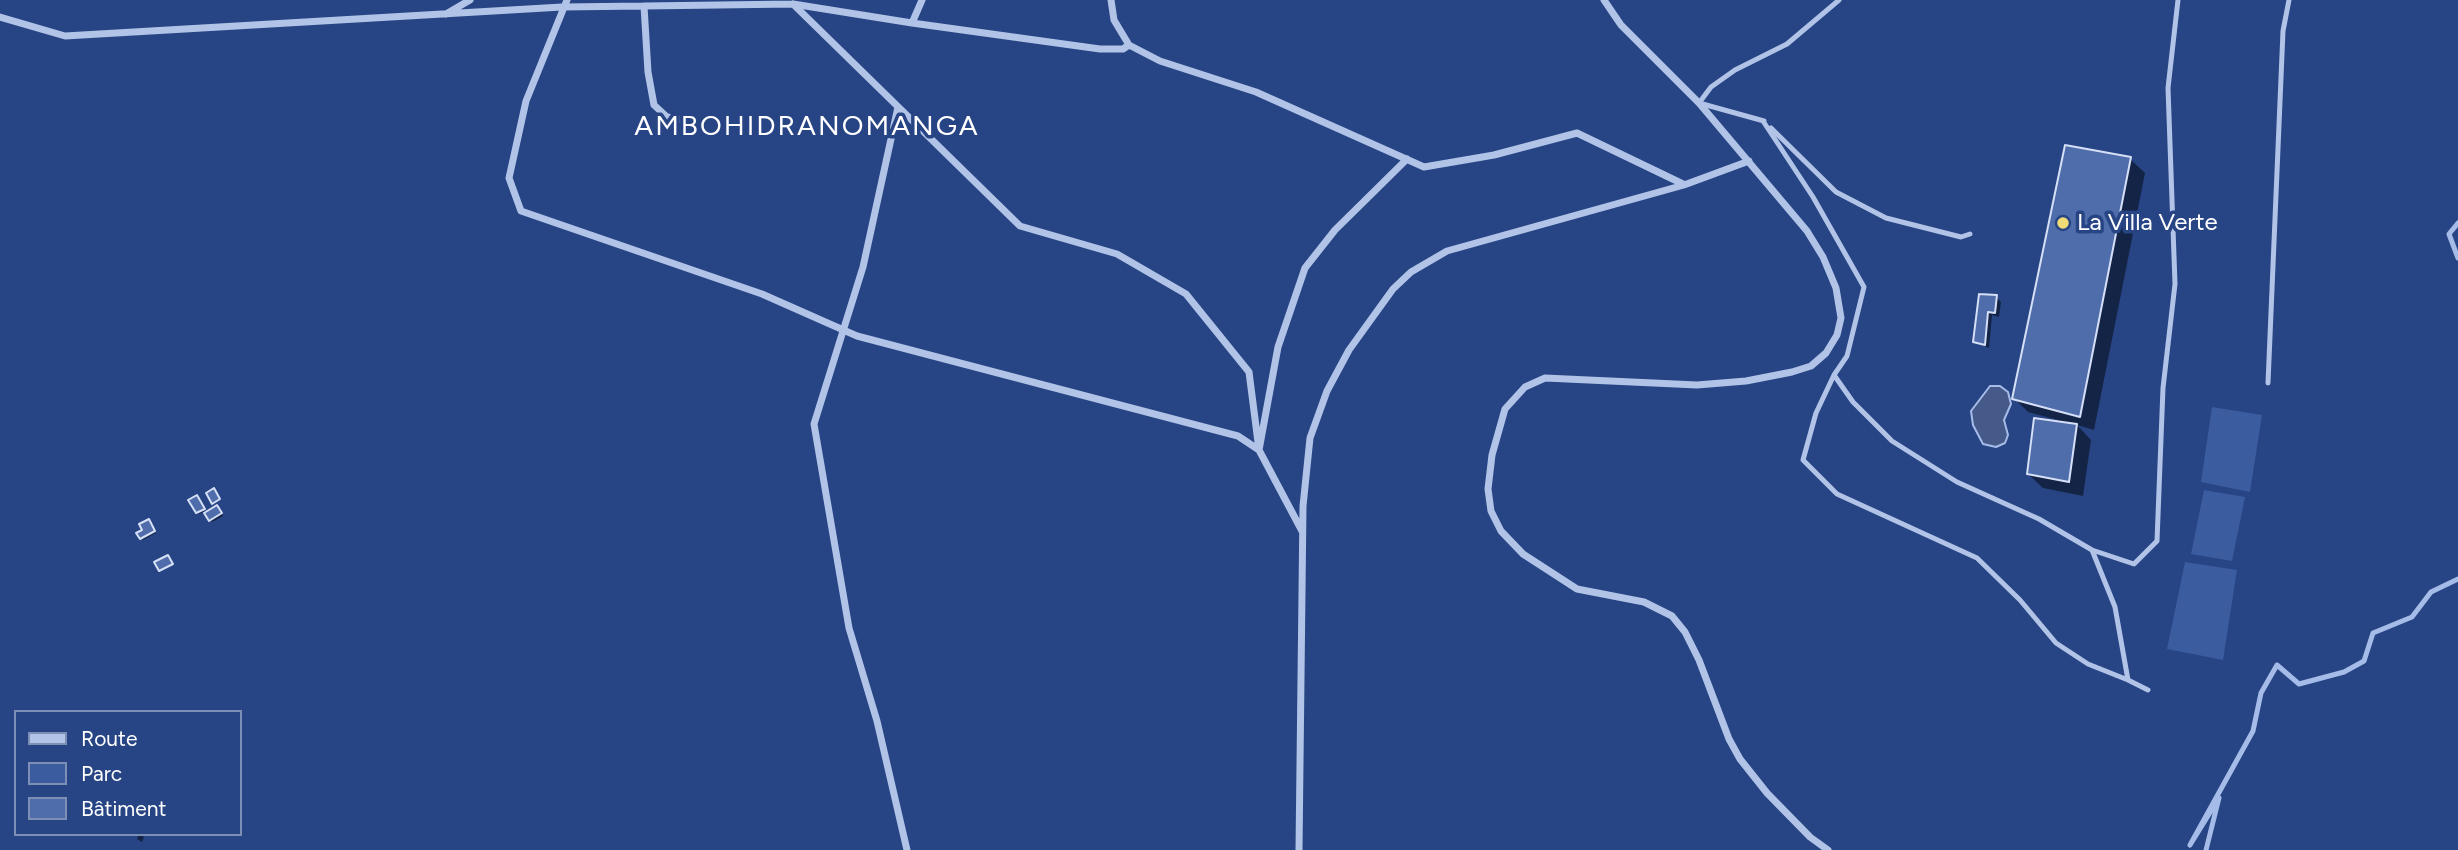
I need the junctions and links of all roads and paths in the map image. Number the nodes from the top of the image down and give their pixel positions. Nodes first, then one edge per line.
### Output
1 (470, 0) edge
2 (922, 0) edge
3 (1111, 0) edge
4 (1604, 0) edge
5 (1839, 0) edge
6 (2178, 0) edge
7 (2289, 0) edge
8 (565, 4) edge
9 (793, 4) junction
10 (644, 6) junction
11 (443, 16) junction
12 (0, 17) edge
13 (912, 23) junction
14 (1129, 45) junction
15 (1699, 103) junction
16 (898, 107) junction
17 (683, 120) dead end
18 (1763, 121) junction
19 (1407, 159) junction
20 (1749, 161) junction
21 (1684, 185) junction
22 (1970, 234) dead end
23 (842, 330) junction
24 (1834, 375) junction
25 (2268, 383) dead end
26 (1259, 450) junction
27 (1304, 534) junction
28 (2092, 550) junction
29 (2128, 680) junction
30 (2148, 690) dead end
31 (906, 850) edge
32 (1299, 850) edge
33 (1828, 850) edge

1 - 11 street
2 - 13 street
3 - 14 street
4 - 15 street
5 - 15 lane
6 - 28 lane
7 - 25 lane
8 - 10 street
8 - 11 street
8 - 23 street
9 - 10 street
9 - 13 street
9 - 16 street
10 - 17 street
11 - 12 street
13 - 14 street
14 - 19 street
15 - 18 lane
15 - 20 street
16 - 23 street
16 - 26 street
18 - 22 lane
18 - 24 lane
19 - 21 street
19 - 26 street
20 - 21 street
20 - 33 street
21 - 27 street
23 - 26 street
23 - 31 street
24 - 28 lane
24 - 29 lane
26 - 27 street
27 - 32 street
28 - 29 lane
29 - 30 lane

